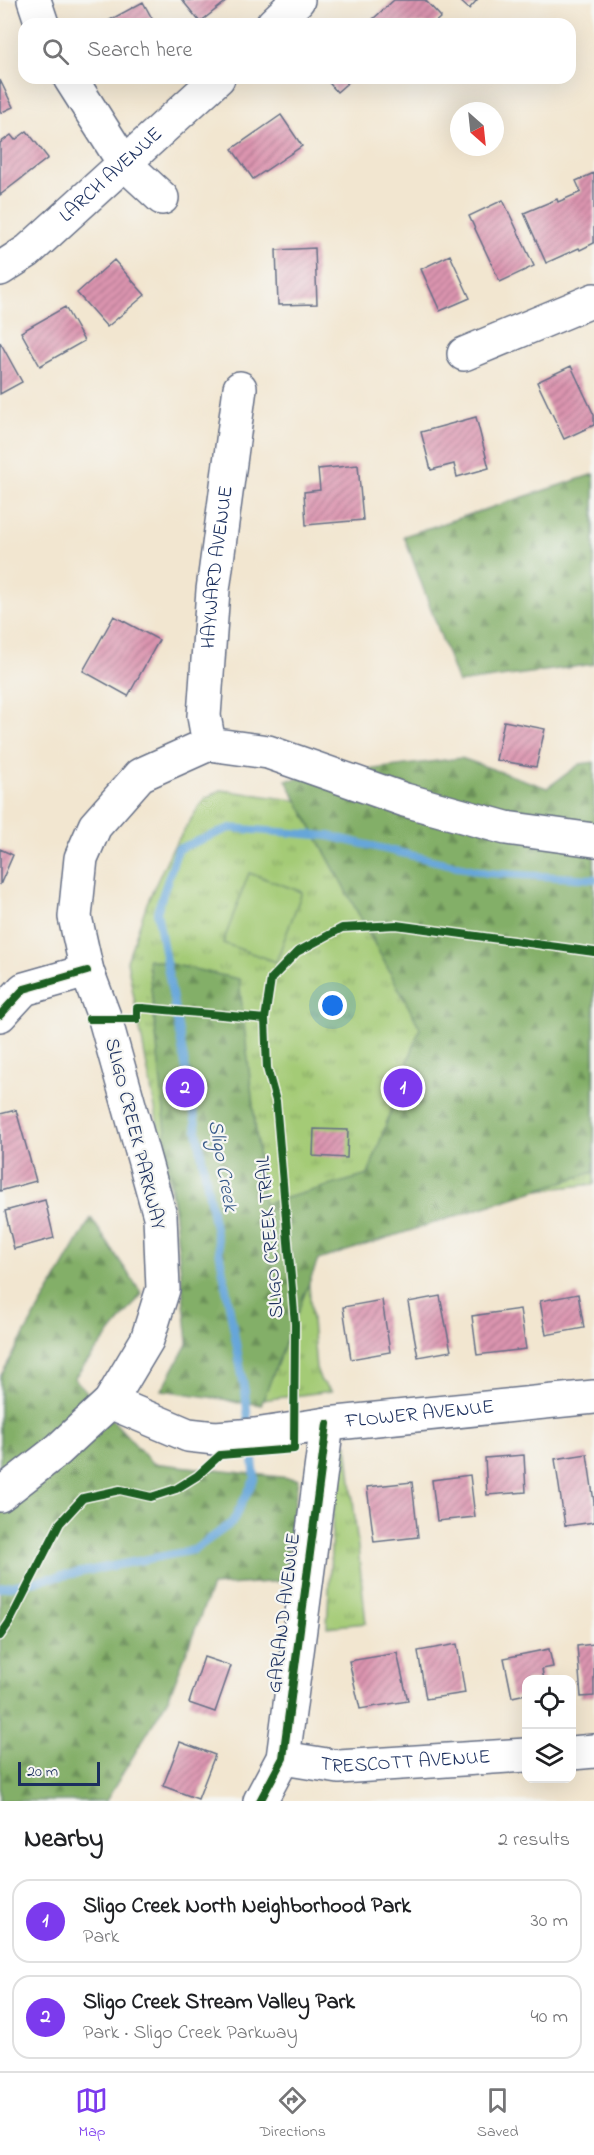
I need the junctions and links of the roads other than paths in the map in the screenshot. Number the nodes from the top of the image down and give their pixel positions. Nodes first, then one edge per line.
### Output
1 (34, 0) edge
2 (298, 0) edge
3 (40, 18) edge
4 (279, 18) edge
5 (74, 84) edge
6 (211, 84) edge
7 (124, 163) junction
8 (162, 198) dead end
9 (0, 269) edge
10 (594, 300) edge
11 (464, 354) dead end
12 (240, 388) dead end
13 (209, 744) junction
14 (594, 840) edge
15 (87, 971) junction
16 (0, 1015) edge
17 (594, 1397) edge
18 (110, 1402) junction
19 (327, 1424) junction
20 (0, 1496) edge
21 (522, 1755) edge
22 (283, 1758) junction
23 (260, 1801) edge

1 - 3 street
2 - 4 street
5 - 7 street
6 - 7 street, LARCH AVENUE
7 - 8 street
7 - 9 street, LARCH AVENUE
10 - 11 street
12 - 13 street, HAYWARD AVENUE
13 - 14 street
13 - 15 street, SLIGO CREEK PARKWAY
15 - 16 street
15 - 18 street, SLIGO CREEK PARKWAY
17 - 19 street, FLOWER AVENUE
18 - 19 street, FLOWER AVENUE
18 - 20 street, SLIGO CREEK PARKWAY
19 - 22 street, GARLAND AVENUE
21 - 22 street, TRESCOTT AVENUE
22 - 23 street, GARLAND AVENUE

